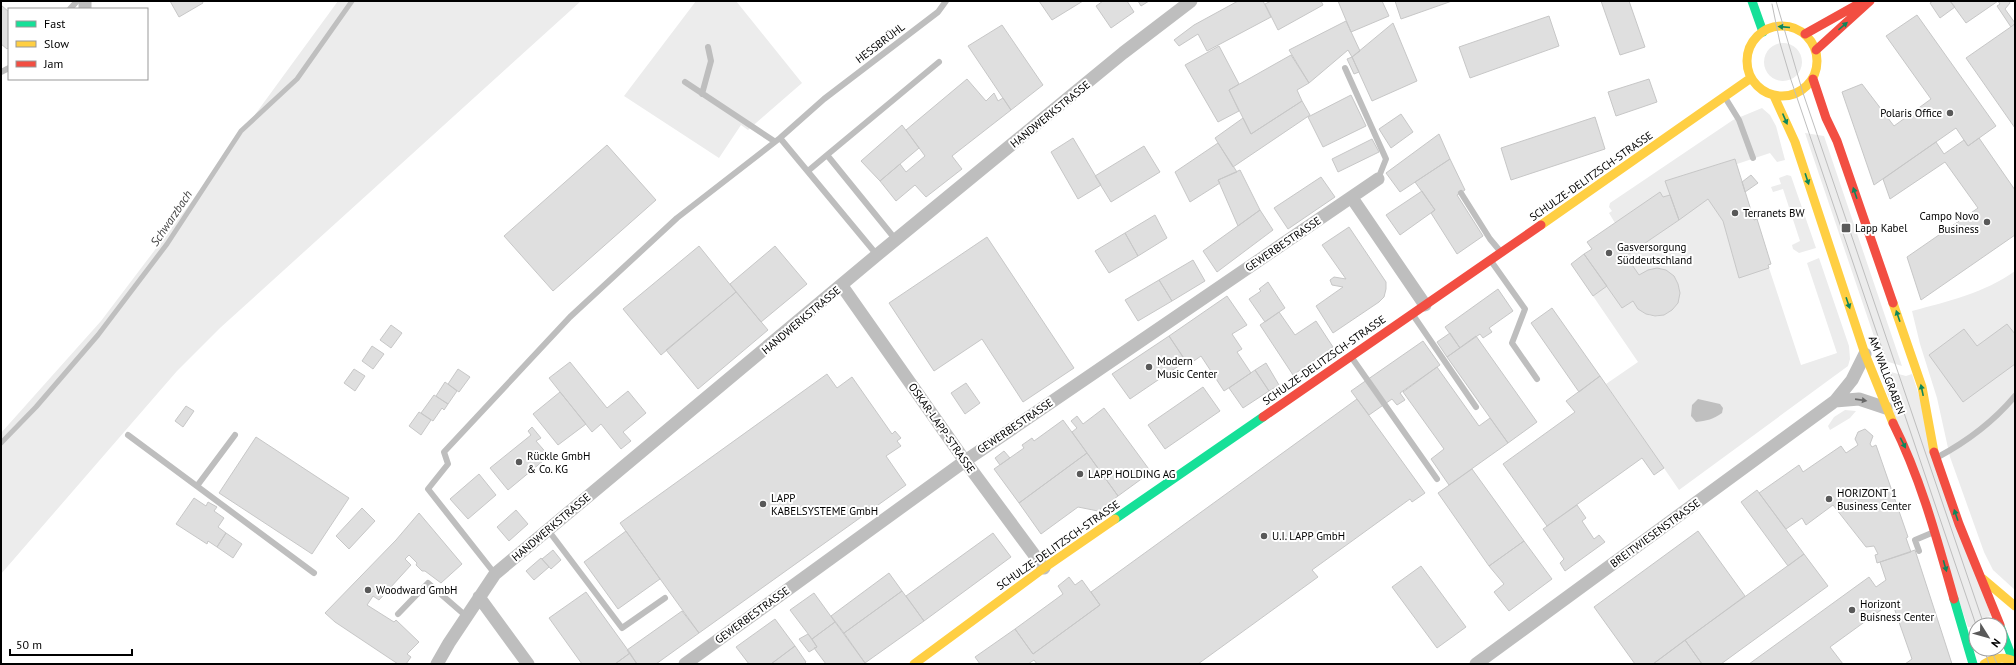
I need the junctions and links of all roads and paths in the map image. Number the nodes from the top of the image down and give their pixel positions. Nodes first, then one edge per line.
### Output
1 (946, 1) edge
2 (1191, 1) edge
3 (1752, 1) edge
4 (1865, 1) edge
5 (1870, 1) edge
6 (1762, 32) junction
7 (1805, 34) junction
8 (708, 48) dead end
9 (1816, 50) junction
10 (939, 62) dead end
11 (1345, 68) dead end
12 (1751, 78) junction
13 (1813, 78) junction
14 (685, 82) dead end
15 (702, 94) junction
16 (1774, 96) junction
17 (1724, 97) junction
18 (777, 140) junction
19 (827, 155) junction
20 (1753, 158) dead end
21 (808, 171) junction
22 (1378, 180) joint
23 (1461, 193) dead end
24 (1352, 198) junction
25 (896, 240) junction
26 (1501, 252) junction
27 (878, 255) junction
28 (1490, 260) junction
29 (842, 286) junction
30 (1425, 305) junction
31 (1412, 314) junction
32 (1865, 354) junction
33 (1350, 356) junction
34 (1538, 379) dead end
35 (2015, 396) edge
36 (1835, 401) junction
37 (1476, 406) dead end
38 (1886, 408) junction
39 (128, 435) dead end
40 (235, 435) dead end
41 (1936, 458) junction
42 (965, 461) junction
43 (1437, 479) dead end
44 (197, 486) junction
45 (548, 530) junction
46 (1935, 532) junction
47 (1919, 551) dead end
48 (1044, 568) junction
49 (314, 572) dead end
50 (495, 574) junction
51 (1981, 578) junction
52 (478, 597) junction
53 (665, 598) dead end
54 (2015, 606) edge
55 (398, 614) dead end
56 (466, 616) junction
57 (1996, 617) edge
58 (2008, 646) edge
59 (2014, 661) edge
60 (437, 664) edge
61 (528, 664) edge
62 (685, 664) edge
63 (914, 664) edge
64 (1476, 664) edge
65 (1973, 664) edge
66 (1984, 664) edge

1 - 18 lane, HESSBRÜHL
2 - 25 street, HANDWERKSTRASSE
3 - 6 street
4 - 7 street
9 -> 5 street
7 -> 6 street
6 - 12 street
7 - 9 street
8 - 15 lane
9 - 13 street
10 - 19 lane
11 - 22 lane
12 - 16 street
12 - 17 street, SCHULZE-DELITZSCH-STRASSE
13 - 16 street
41 -> 13 street
14 - 15 lane
15 - 18 lane
16 -> 32 street, AM WALLGRABEN
17 - 20 lane
17 - 26 street, SCHULZE-DELITZSCH-STRASSE
18 - 21 lane
18 - 50 lane, HESSBRÜHL
19 - 21 lane
19 - 25 lane
21 - 27 lane
22 - 24 street, GEWERBESTRASSE
23 - 26 lane
24 - 30 street
24 - 42 street, GEWERBESTRASSE
25 - 27 street, HANDWERKSTRASSE
26 - 28 street, SCHULZE-DELITZSCH-STRASSE
27 - 29 street, HANDWERKSTRASSE
28 - 30 street, SCHULZE-DELITZSCH-STRASSE
28 - 34 lane
29 - 42 street, OSKAR-LAPP-STRASSE
29 - 45 street, HANDWERKSTRASSE
30 - 31 street, SCHULZE-DELITZSCH-STRASSE
31 - 33 street, SCHULZE-DELITZSCH-STRASSE
31 - 37 lane
32 - 36 street, BREITWIESENSTRASSE
32 - 38 street, AM WALLGRABEN
33 - 43 lane
33 - 48 street, SCHULZE-DELITZSCH-STRASSE
35 - 41 lane
36 -> 38 street
36 - 64 street, BREITWIESENSTRASSE
38 -> 46 street, AM WALLGRABEN
39 - 44 lane
40 - 44 lane
51 -> 41 street
42 - 48 street, OSKAR-LAPP-STRASSE
42 - 62 street, GEWERBESTRASSE
44 - 49 lane
45 - 50 street, HANDWERKSTRASSE
45 - 53 lane
46 - 47 lane
46 -> 65 street, AM WALLGRABEN
48 - 63 street, SCHULZE-DELITZSCH-STRASSE
50 - 52 street, HANDWERKSTRASSE
51 - 54 street
51 - 57 street
52 - 56 street, HANDWERKSTRASSE
52 - 61 street
55 - 56 lane
56 - 60 street, HANDWERKSTRASSE
58 - 59 street
59 - 66 street

